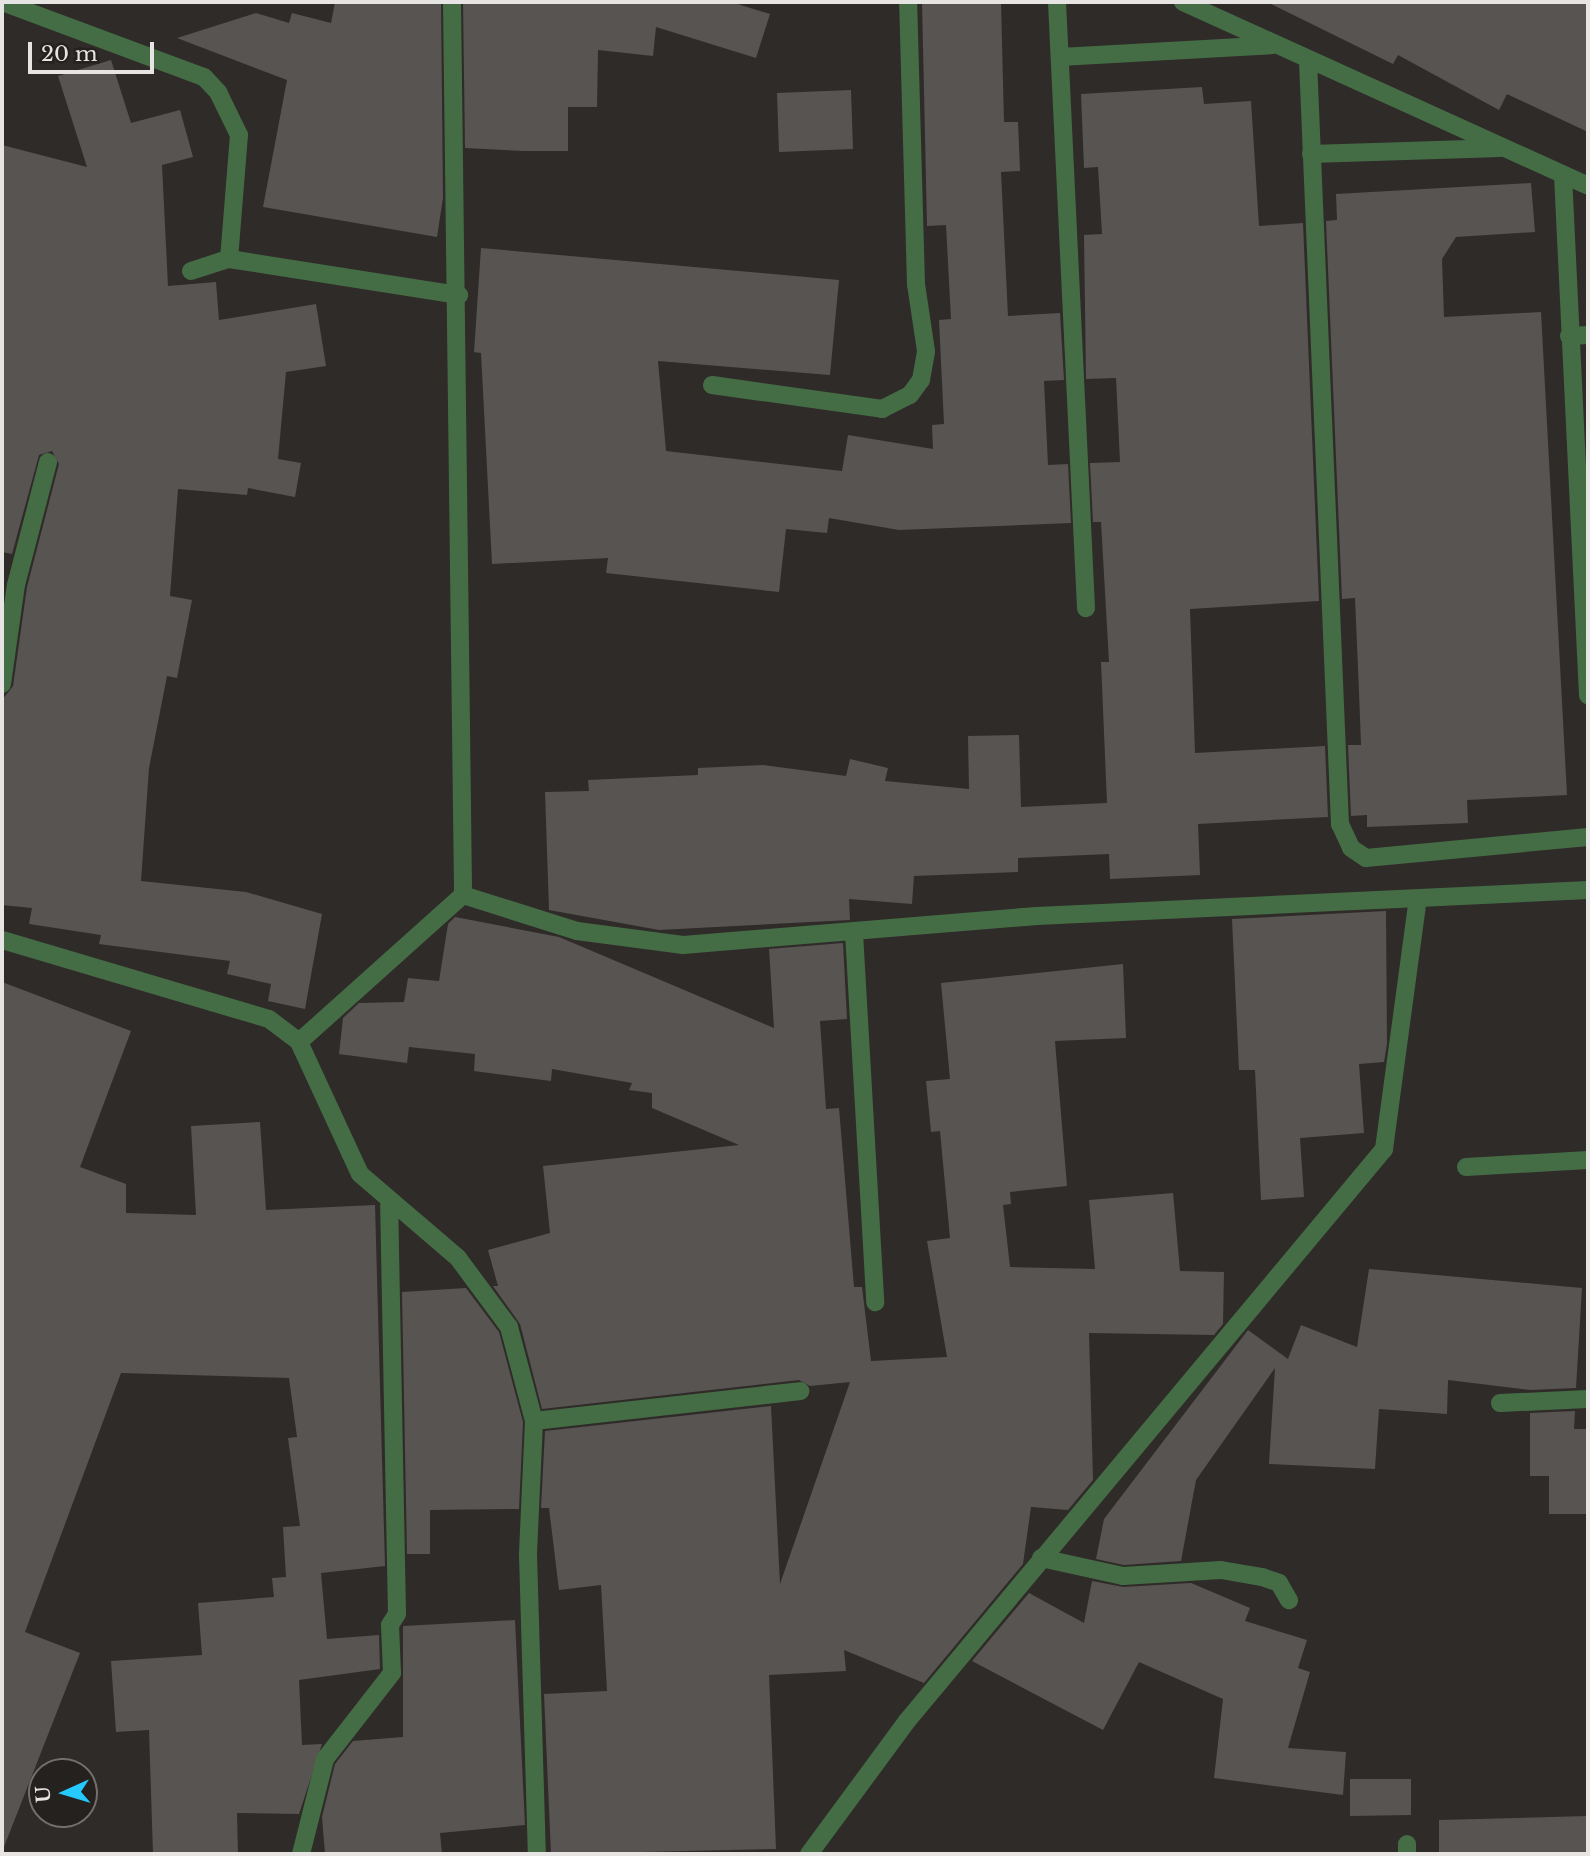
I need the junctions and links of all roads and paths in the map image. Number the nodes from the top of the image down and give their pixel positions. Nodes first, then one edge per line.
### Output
1 (2, 2) edge
2 (452, 2) edge
3 (908, 2) edge
4 (1057, 2) edge
5 (1184, 2) edge
6 (1274, 45) junction
7 (1060, 57) junction
8 (1308, 61) junction
9 (1504, 148) junction
10 (1311, 154) junction
11 (1563, 175) junction
12 (1588, 186) edge
13 (229, 259) junction
14 (191, 271) dead end
15 (459, 295) junction
16 (1588, 335) edge
17 (1569, 336) junction
18 (712, 385) dead end
19 (48, 462) dead end
20 (1086, 608) dead end
21 (2, 684) edge
22 (1588, 695) edge
23 (1588, 837) edge
24 (1588, 890) edge
25 (463, 895) junction
26 (1418, 899) junction
27 (855, 933) junction
28 (2, 940) edge
29 (299, 1042) junction
30 (1588, 1160) edge
31 (1466, 1167) dead end
32 (389, 1206) junction
33 (875, 1302) dead end
34 (800, 1391) dead end
35 (1588, 1399) edge
36 (1500, 1403) dead end
37 (534, 1421) junction
38 (1041, 1558) junction
39 (1289, 1600) dead end
40 (301, 1854) edge
41 (537, 1854) edge
42 (809, 1854) edge

1 - 13 street
2 - 15 street
3 - 18 street
4 - 7 street
5 - 6 street
6 - 7 street
6 - 8 street
7 - 20 street
8 - 9 street
8 - 10 street
9 - 10 street
9 - 11 street
10 - 23 street
11 - 12 street
11 - 17 street
13 - 14 street
13 - 15 street
15 - 25 street
16 - 17 street
17 - 22 street
19 - 21 street
24 - 26 street
25 - 27 street
25 - 29 street
26 - 27 street
26 - 38 street
27 - 33 street
28 - 29 street
29 - 32 street
30 - 31 street
32 - 37 street
32 - 40 street
34 - 37 street
35 - 36 street
37 - 41 street
38 - 39 street
38 - 42 street

